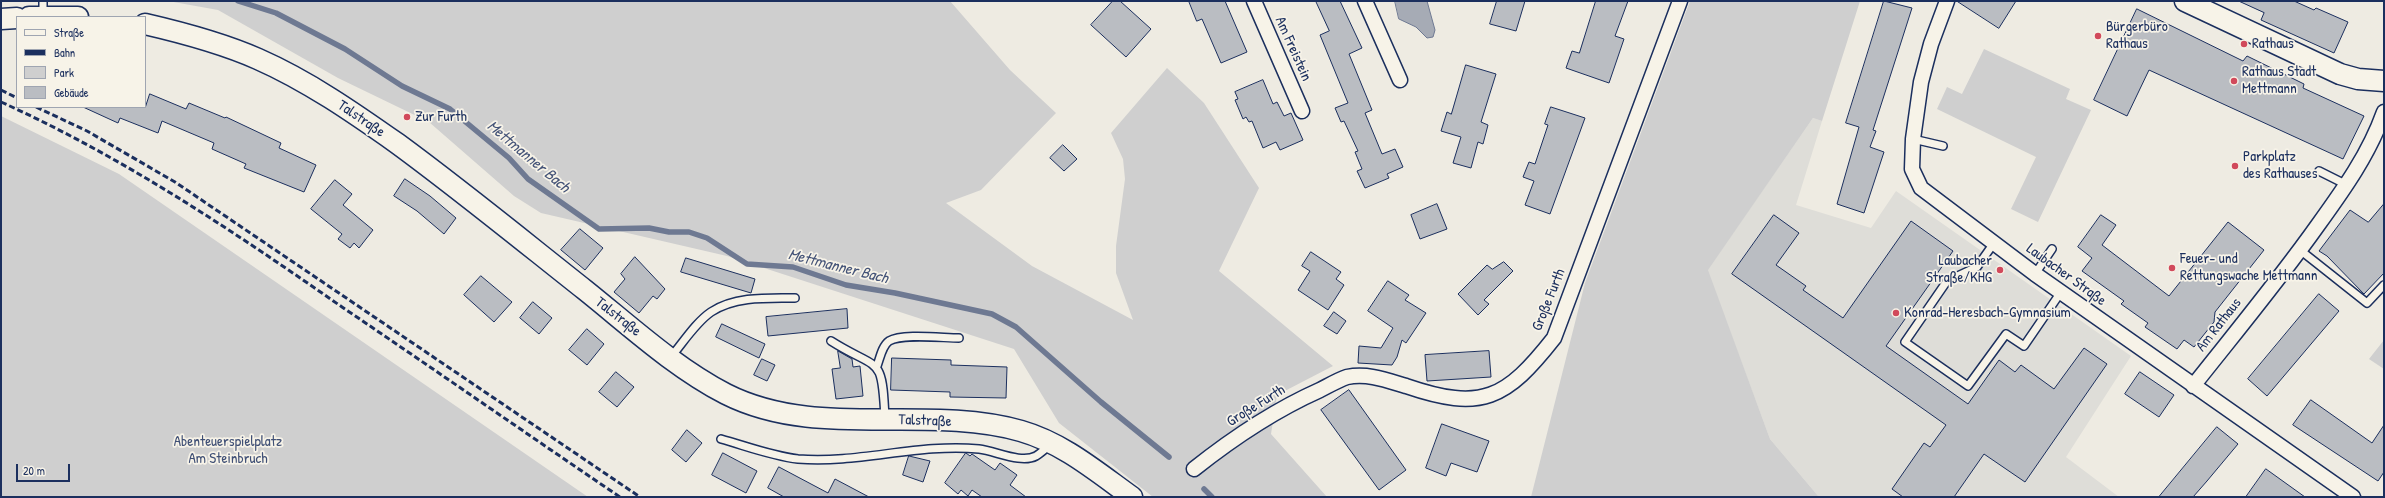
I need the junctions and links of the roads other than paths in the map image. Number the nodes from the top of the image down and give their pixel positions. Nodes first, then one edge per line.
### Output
1 (1254, 1) edge
2 (1365, 1) edge
3 (1680, 1) edge
4 (1947, 1) edge
5 (2188, 2) edge
6 (39, 13) edge
7 (68, 16) edge
8 (16, 18) edge
9 (1, 19) edge
10 (146, 24) edge
11 (1400, 80) dead end
12 (2384, 81) edge
13 (1302, 111) dead end
14 (2384, 112) edge
15 (2381, 129) edge
16 (1913, 139) junction
17 (1943, 146) dead end
18 (2319, 171) dead end
19 (2347, 185) junction
20 (1994, 243) junction
21 (2052, 249) dead end
22 (2300, 250) junction
23 (2035, 274) junction
24 (2384, 285) edge
25 (2061, 292) junction
26 (796, 298) dead end
27 (959, 338) dead end
28 (830, 341) dead end
29 (670, 358) junction
30 (877, 366) junction
31 (2193, 386) junction
32 (885, 419) junction
33 (721, 439) dead end
34 (1052, 443) junction
35 (1194, 469) dead end
36 (1132, 497) edge
37 (2353, 497) edge

1 - 13 street, Am Freistein
2 - 11 street
3 - 35 street, Große Furth
4 - 16 street, Laubacher Straße
5 - 12 main road
6 - 7 main road
8 - 9 main road
10 - 29 main road, Talstraße
14 - 15 street, Am Rathaus
15 - 19 street, Am Rathaus
16 - 17 lane
16 - 20 street, Laubacher Straße
18 - 19 lane
19 - 22 street, Am Rathaus
20 - 23 street, Laubacher Straße
20 - 25 lane
21 - 23 lane
22 - 24 lane
22 - 31 street, Am Rathaus
23 - 25 street, Laubacher Straße
25 - 31 street, Laubacher Straße
26 - 29 lane
27 - 30 lane
28 - 30 lane
29 - 32 main road, Talstraße
30 - 32 lane
31 - 37 street, Laubacher Straße
32 - 34 main road, Talstraße
33 - 34 lane
34 - 36 main road, Talstraße

